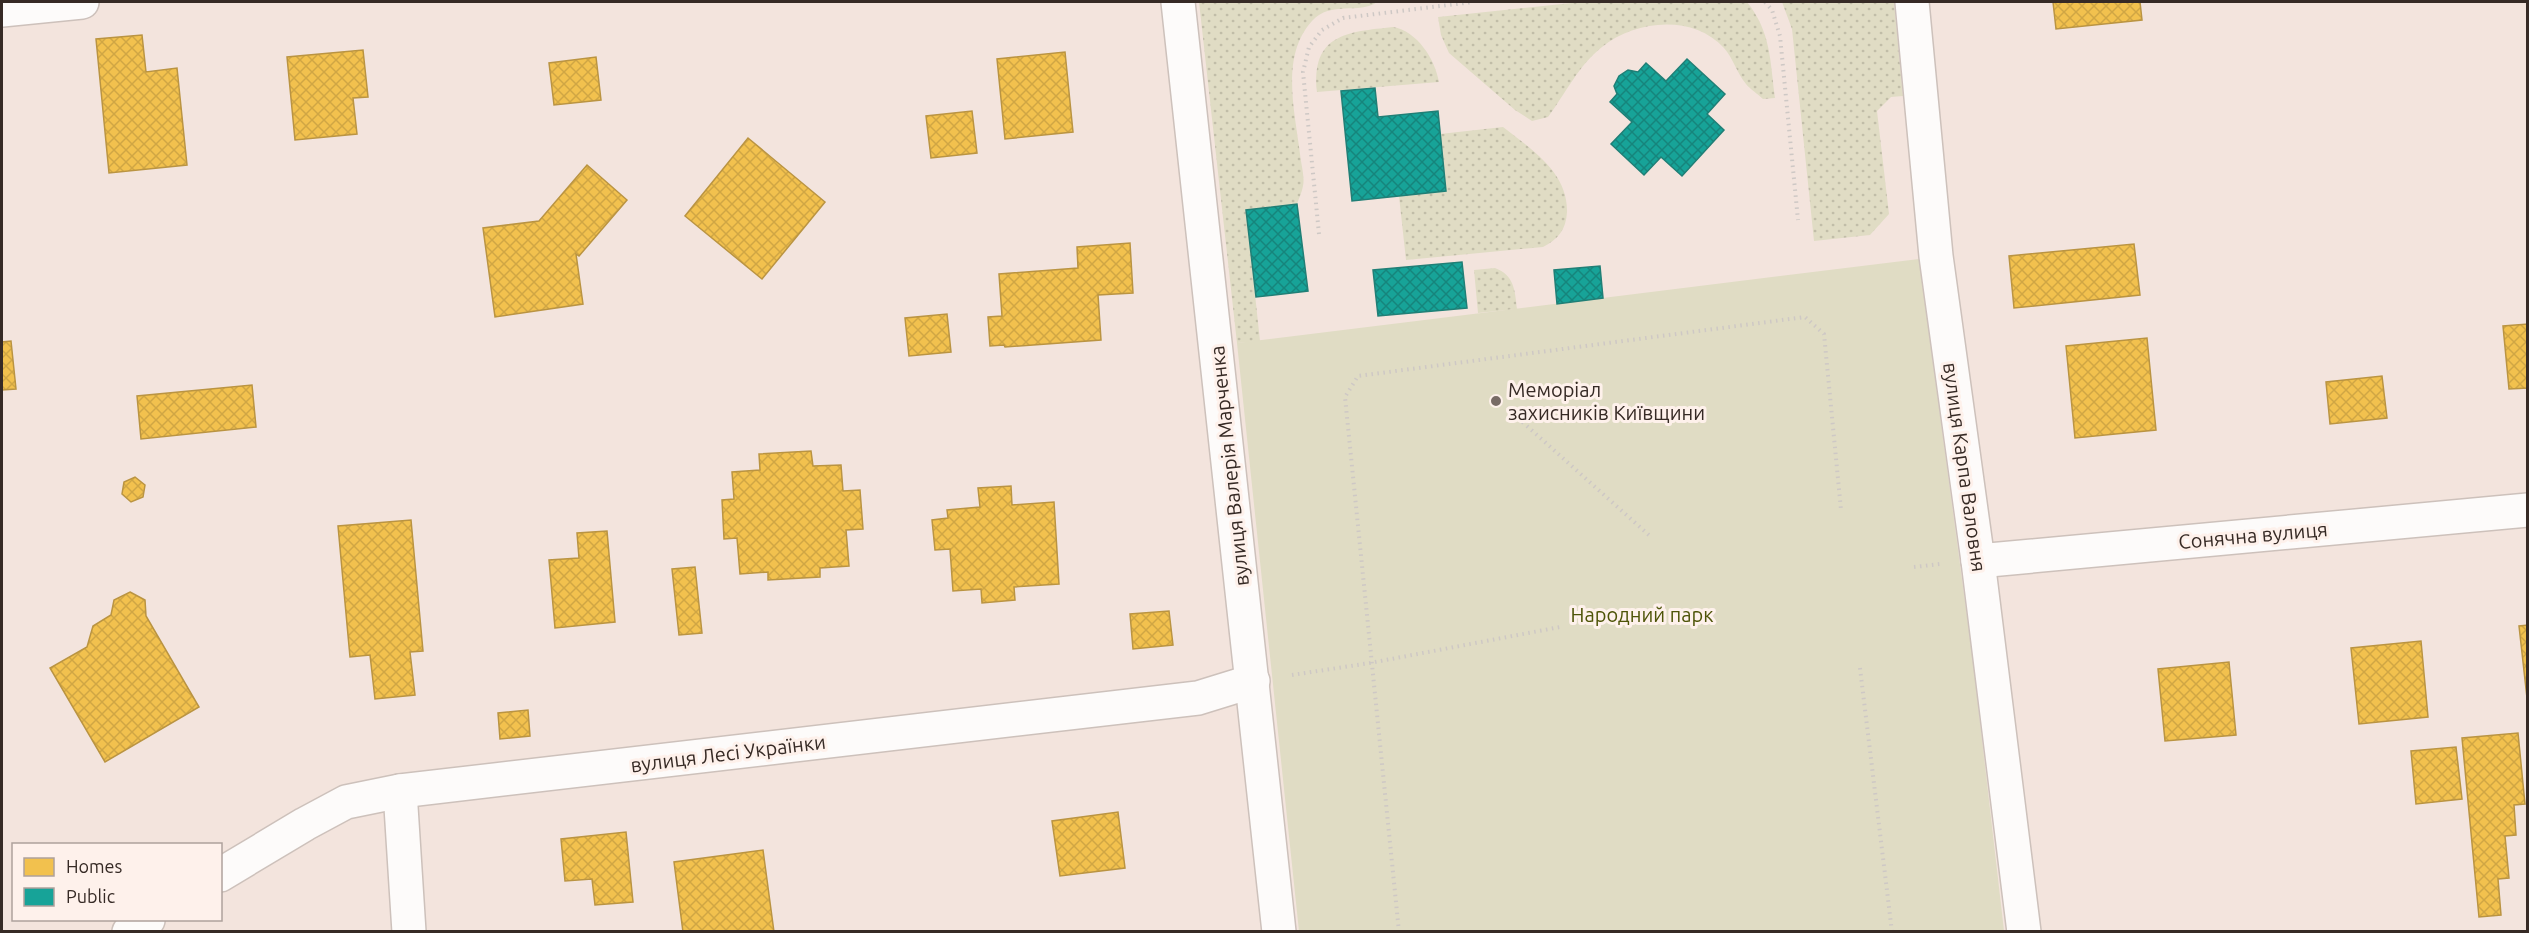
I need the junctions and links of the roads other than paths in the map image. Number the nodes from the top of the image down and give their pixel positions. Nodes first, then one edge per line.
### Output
1 (82, 2) edge
2 (1178, 2) edge
3 (1912, 2) edge
4 (2, 10) edge
5 (2528, 510) edge
6 (1978, 561) junction
7 (1252, 681) junction
8 (400, 791) junction
9 (222, 874) edge
10 (146, 921) edge
11 (129, 932) edge
12 (409, 932) edge
13 (1279, 932) edge
14 (2024, 932) edge

1 - 4 street
2 - 7 street, вулиця Валерія Марченка
3 - 6 street, вулиця Карпа Валовня
5 - 6 street, Сонячна вулиця
6 - 14 street, вулиця Карпа Валовня
7 - 8 street, вулиця Лесі Українки
7 - 13 street, вулиця Валерія Марченка
8 - 9 street, вулиця Лесі Українки
8 - 12 street
10 - 11 street

